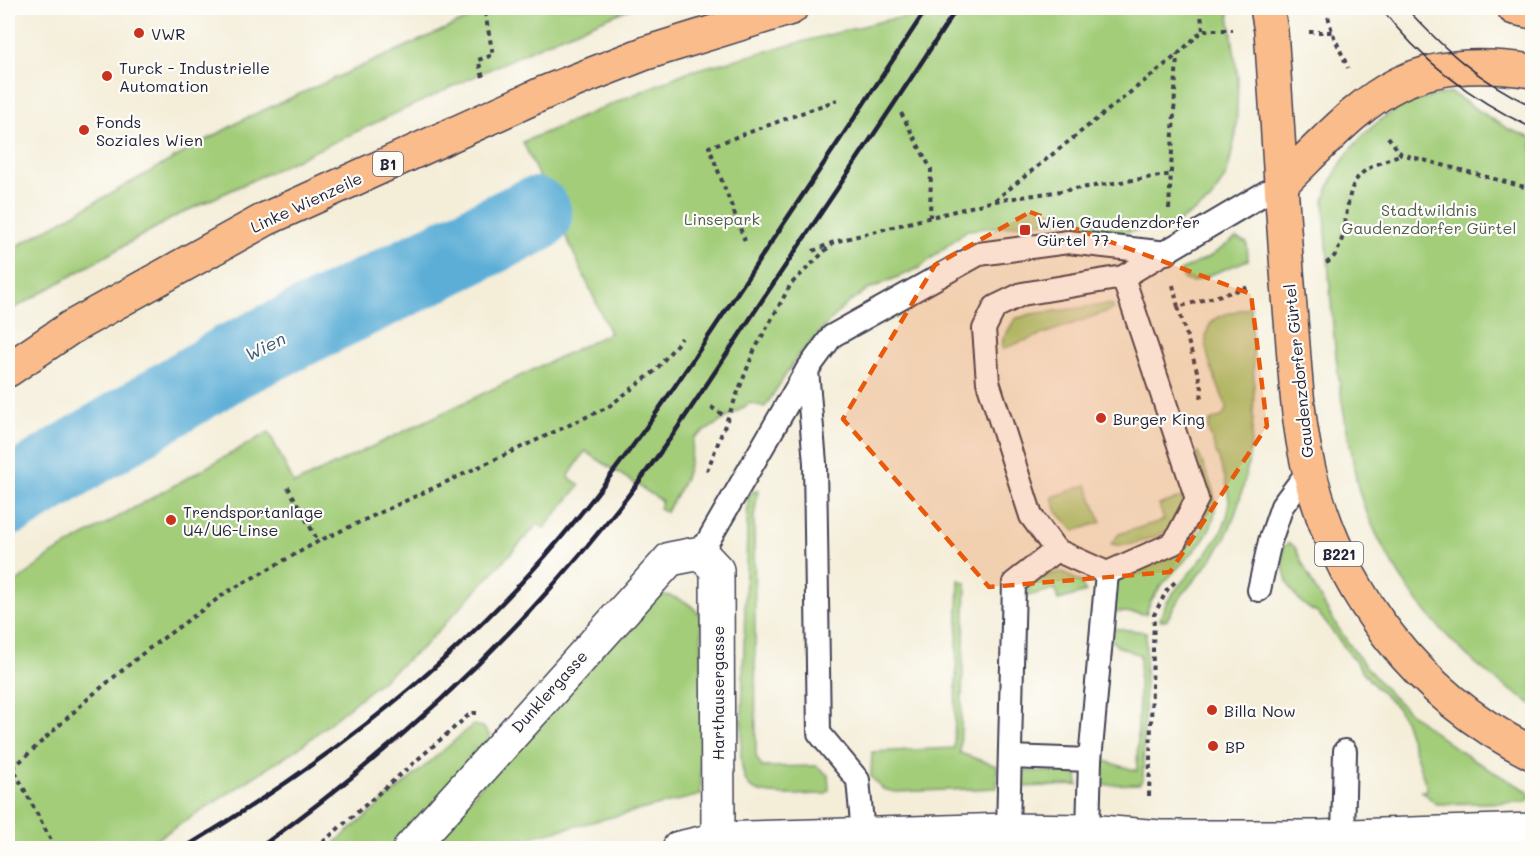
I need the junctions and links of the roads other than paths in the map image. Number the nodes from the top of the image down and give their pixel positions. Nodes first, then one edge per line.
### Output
1 (791, 8) edge
2 (1267, 8) edge
3 (1514, 8) edge
4 (1533, 12) edge
5 (1533, 71) edge
6 (1282, 183) junction
7 (1167, 253) junction
8 (1123, 277) junction
9 (8, 370) edge
10 (807, 370) junction
11 (1309, 470) junction
12 (1056, 550) junction
13 (701, 554) junction
14 (1107, 573) junction
15 (1259, 590) dead end
16 (1345, 751) dead end
17 (1533, 753) edge
18 (1010, 757) junction
19 (1090, 760) junction
20 (1008, 830) junction
21 (1533, 830) edge
22 (1088, 831) junction
23 (863, 834) junction
24 (718, 840) junction
25 (1328, 841) edge
26 (1160, 843) edge
27 (410, 849) edge
28 (679, 849) edge

1 - 9 main road, Linke Wienzeile / B1
2 - 6 main road, Gaudenzdorfer Gürtel / B221
3 - 4 main road
5 - 6 main road
6 - 7 lane
6 - 11 main road, Gaudenzdorfer Gürtel / B221
7 - 8 lane
7 - 10 lane
8 - 12 lane
8 - 14 lane
10 - 13 lane
10 - 23 lane
11 - 15 lane
11 - 17 main road, Gaudenzdorfer Gürtel / B221
12 - 14 lane
12 - 18 lane
13 - 24 street, Harthausergasse
13 - 27 street, Dunklergasse
14 - 19 lane
16 - 25 lane
18 - 19 lane
18 - 20 lane
19 - 22 lane
20 - 22 street
20 - 23 street
21 - 25 street
22 - 26 street
23 - 24 street
24 - 28 street
25 - 26 street

